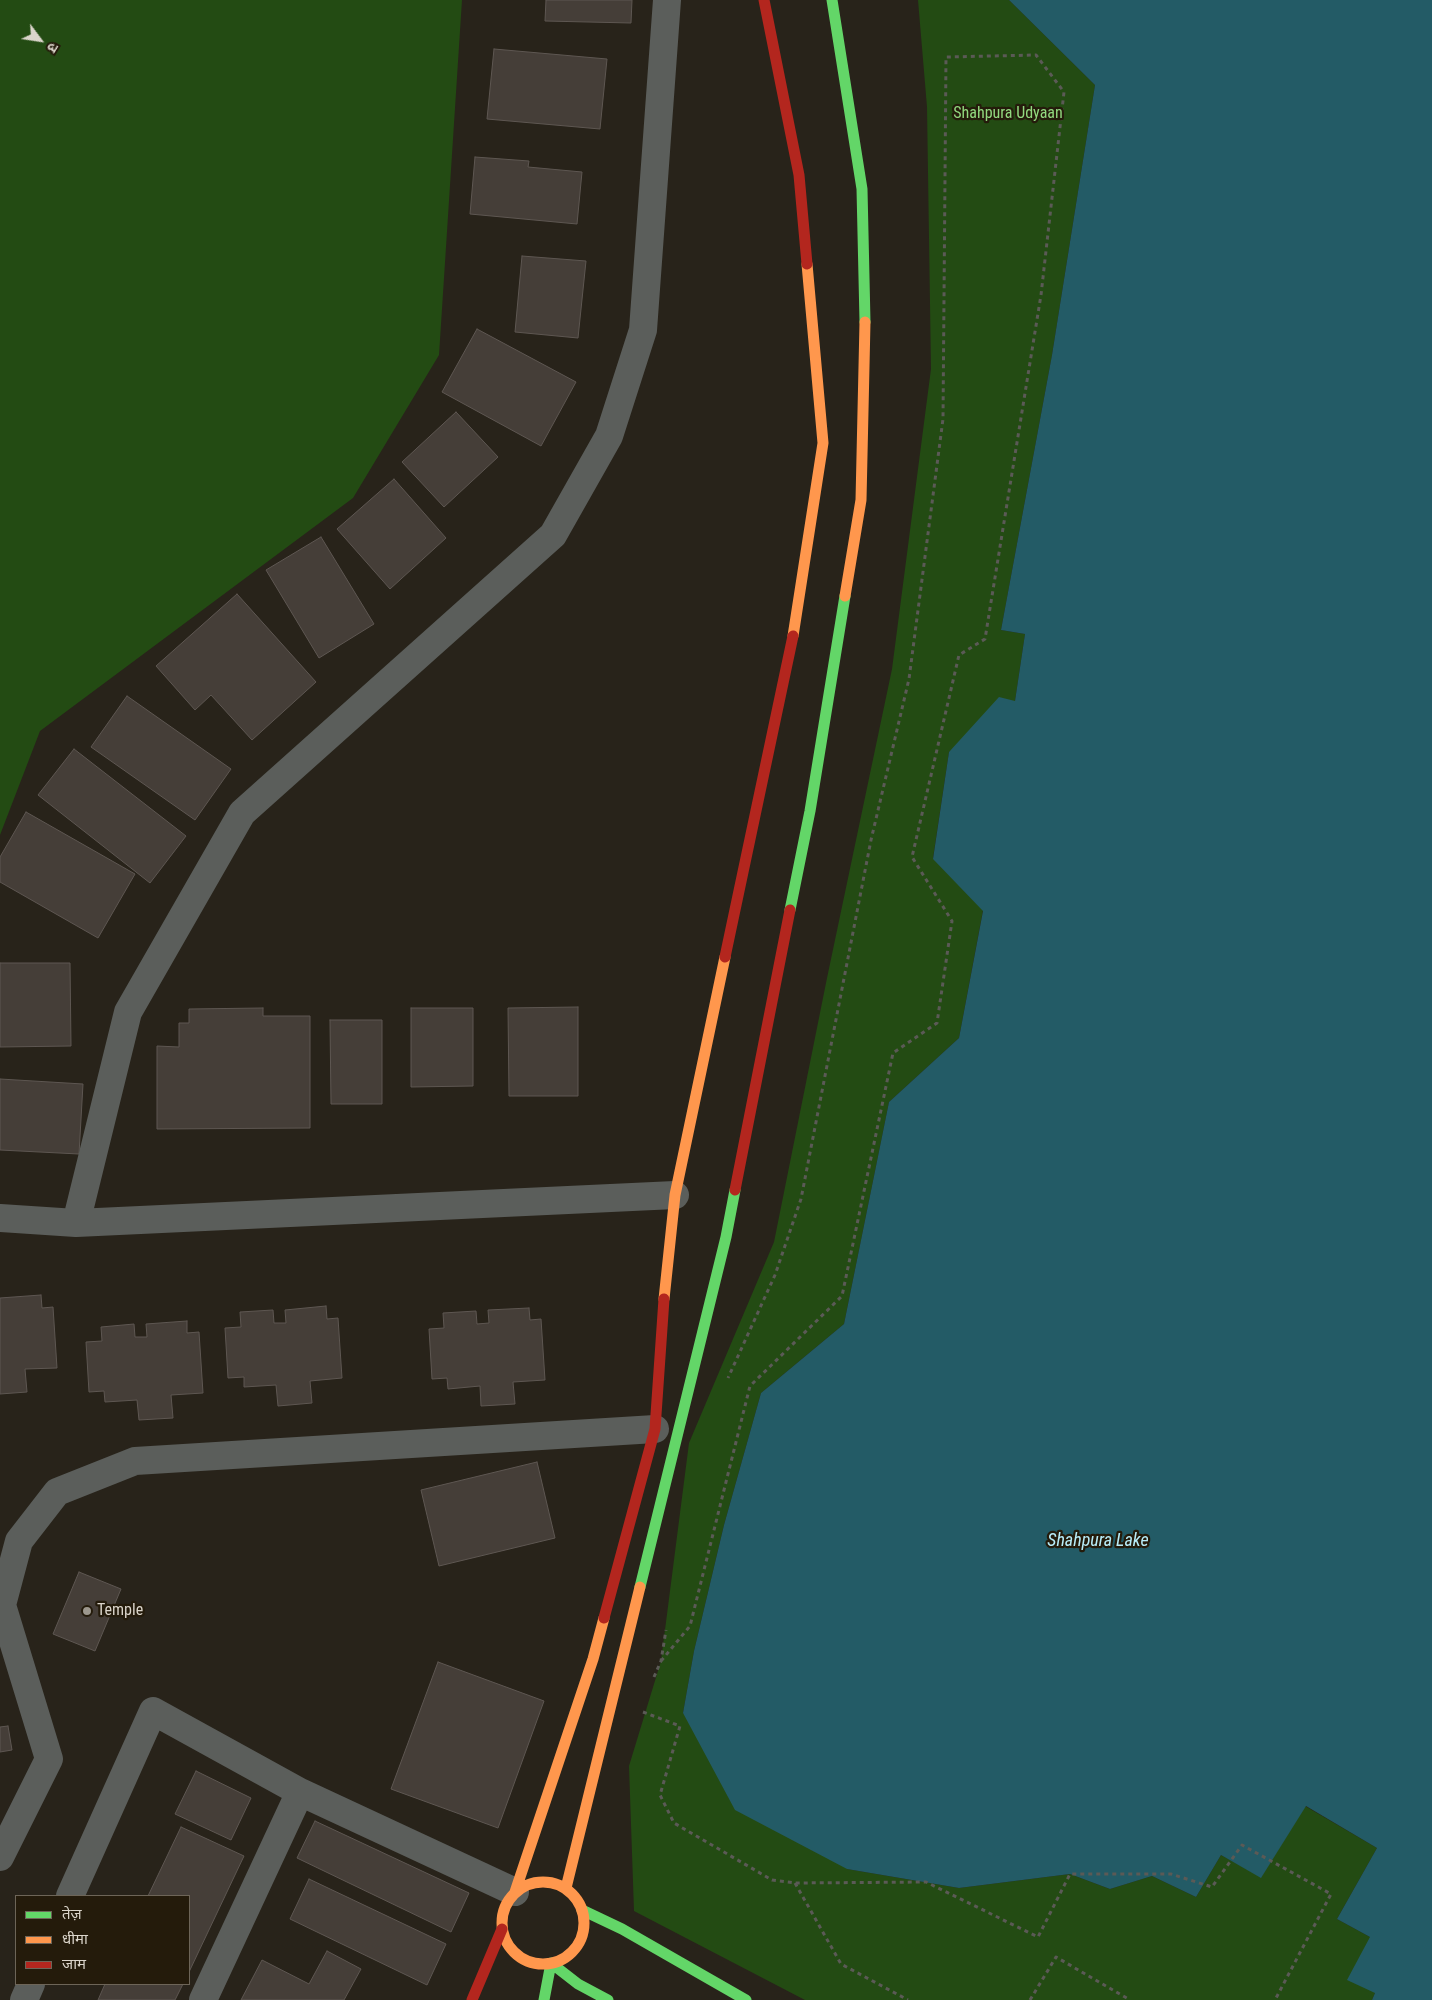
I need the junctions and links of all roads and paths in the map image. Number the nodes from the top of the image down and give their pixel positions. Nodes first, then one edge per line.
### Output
1 (667, 0) edge
2 (764, 0) edge
3 (832, 0) edge
4 (675, 1195) junction
5 (0, 1218) edge
6 (76, 1223) junction
7 (726, 1381) dead end
8 (655, 1429) junction
9 (667, 1623) dead end
10 (661, 1661) junction
11 (654, 1678) dead end
12 (644, 1703) dead end
13 (300, 1792) junction
14 (0, 1857) edge
15 (795, 1882) junction
16 (566, 1888) junction
17 (515, 1892) junction
18 (70, 1895) edge
19 (582, 1910) junction
20 (502, 1929) junction
21 (552, 1964) junction
22 (31, 1985) edge
23 (24, 2000) edge
24 (204, 2000) edge
25 (472, 2000) edge
26 (544, 2000) edge
27 (608, 2000) edge
28 (746, 2000) edge
29 (908, 2000) edge
30 (1030, 2000) edge
31 (1130, 2000) edge
32 (1275, 2000) edge

1 - 6 street
2 - 4 street
3 - 16 street
4 - 6 street
4 - 8 street
5 - 6 street
7 - 10 path
8 - 14 street
8 - 17 street
9 - 10 path
10 - 11 path
12 - 15 path
13 - 17 street
13 - 18 street
13 - 24 street
15 - 29 path
15 - 32 path
16 - 17 street
16 - 19 street
17 - 20 street
19 - 21 street
19 - 28 street
20 - 21 street
20 - 25 street
21 - 26 street
21 - 27 street
22 - 23 street
30 - 31 path

